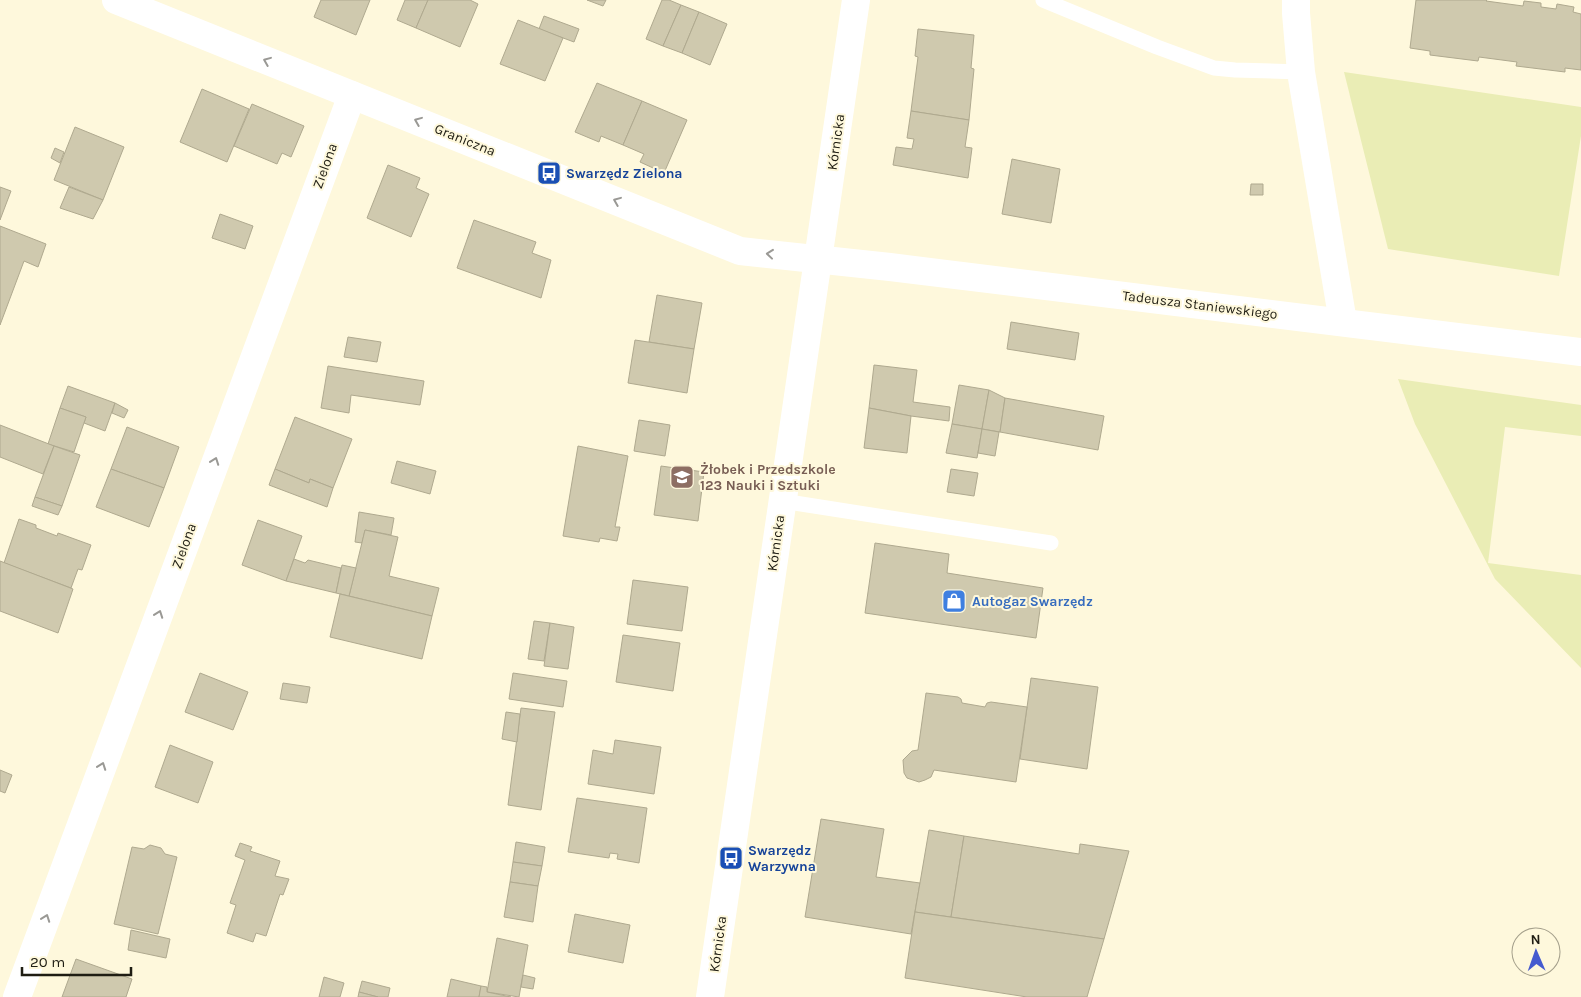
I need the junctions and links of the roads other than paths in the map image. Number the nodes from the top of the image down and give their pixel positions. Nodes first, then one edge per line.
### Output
1 (116, 0) edge
2 (856, 0) edge
3 (1043, 0) edge
4 (1296, 0) edge
5 (1301, 72) junction
6 (352, 95) junction
7 (818, 260) junction
8 (1343, 322) junction
9 (1581, 352) edge
10 (782, 501) junction
11 (1051, 543) dead end
12 (17, 997) edge
13 (710, 997) edge

6 -> 1 street, Graniczna
2 - 7 street, Kórnicka
3 - 5 lane
4 - 5 street
5 - 8 street
7 -> 6 street, Graniczna
12 -> 6 street, Zielona
7 - 8 street, Tadeusza Staniewskiego
7 - 10 street, Kórnicka
8 - 9 street, Tadeusza Staniewskiego
10 - 11 lane
10 - 13 street, Kórnicka

